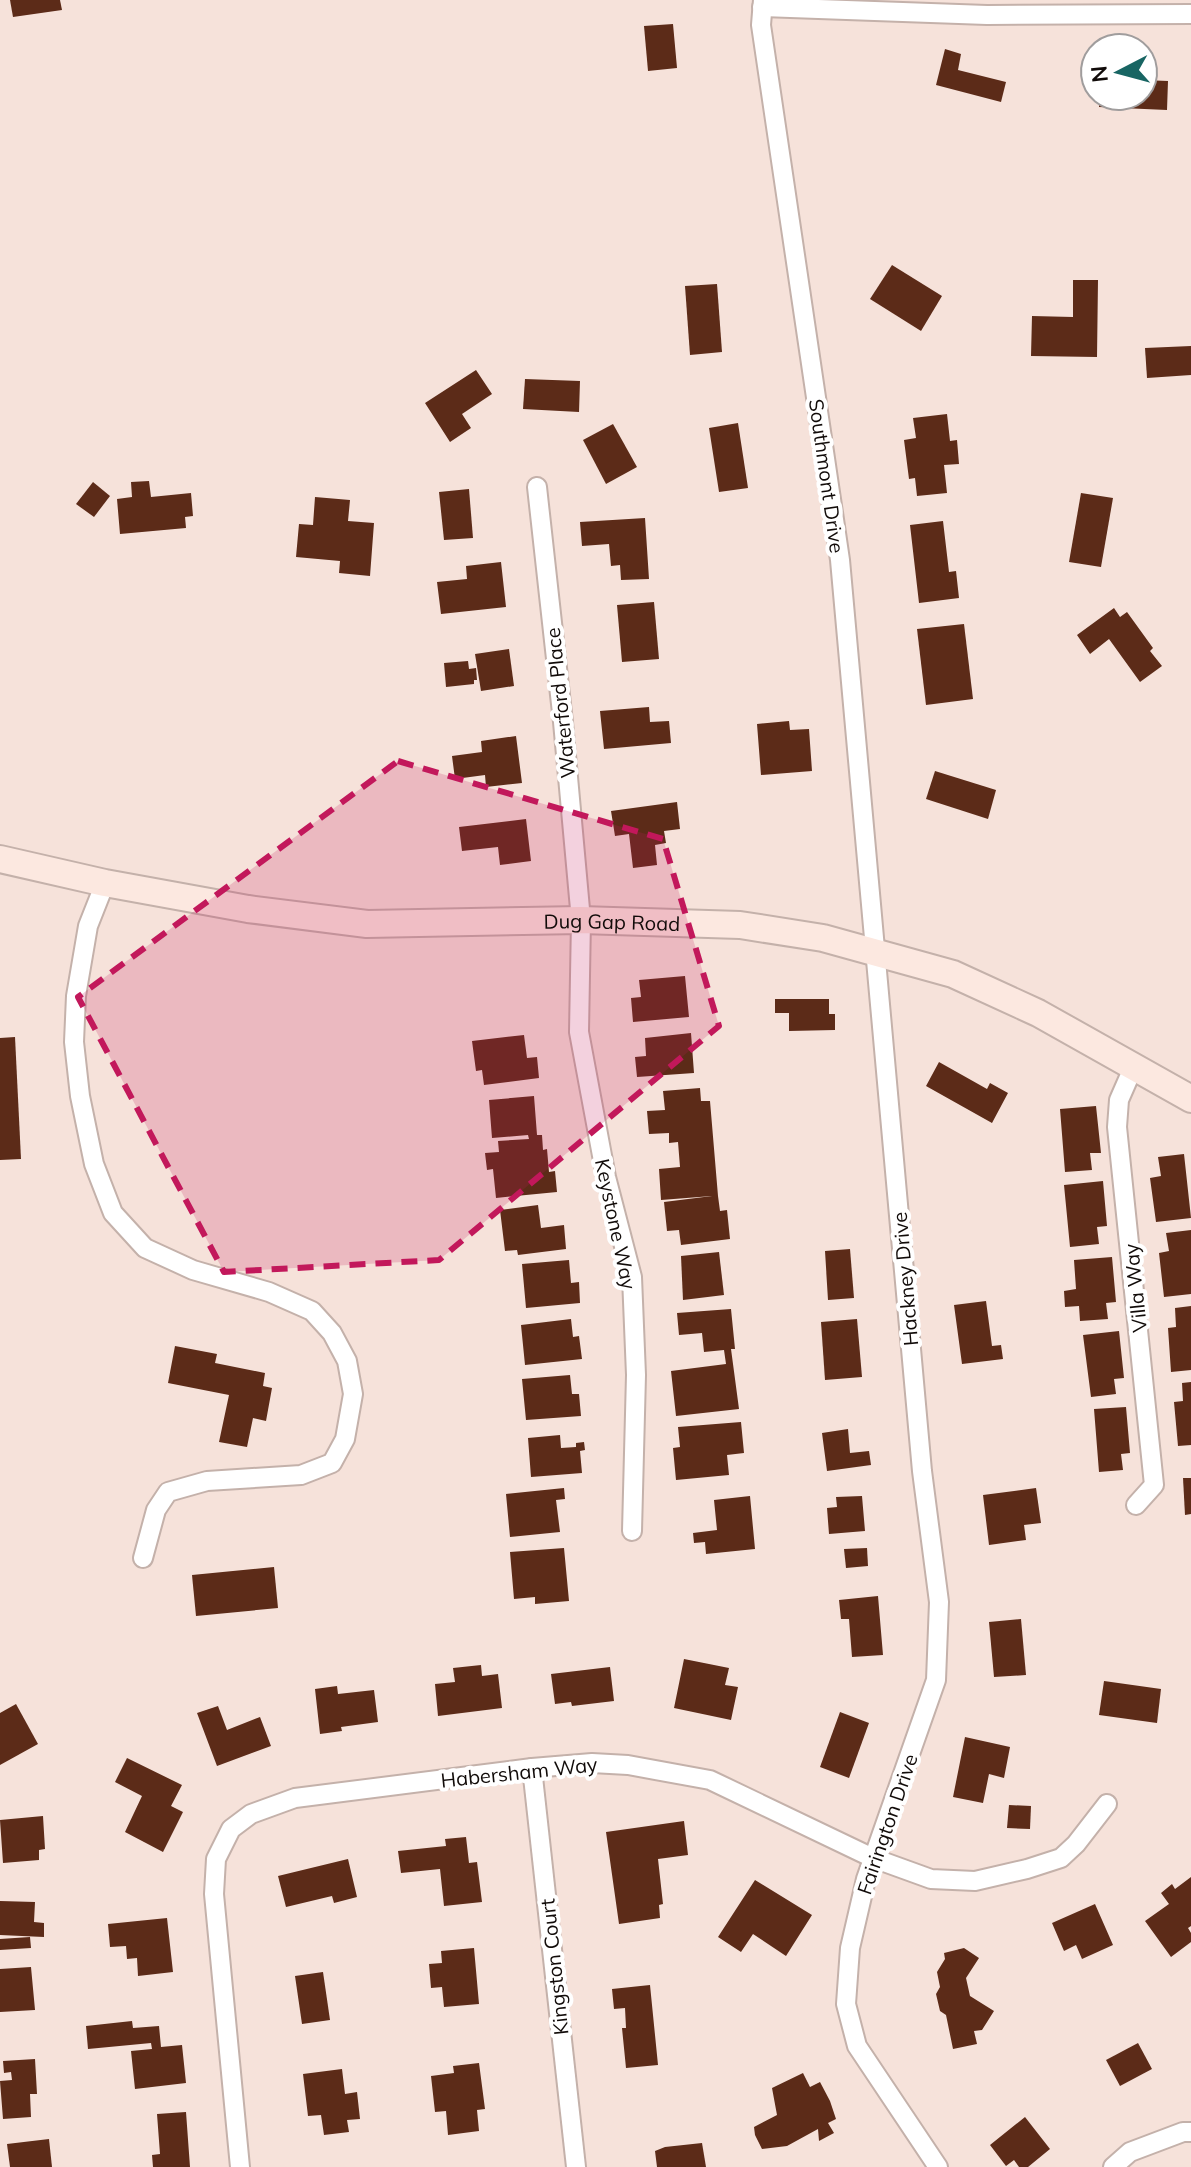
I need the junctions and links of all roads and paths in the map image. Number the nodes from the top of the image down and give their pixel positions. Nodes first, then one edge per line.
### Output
1 (762, 4) edge
2 (1191, 14) edge
3 (537, 487) dead end
4 (0, 859) edge
5 (105, 883) junction
6 (581, 920) junction
7 (876, 954) junction
8 (1133, 1068) junction
9 (1191, 1099) edge
10 (1136, 1505) dead end
11 (632, 1531) dead end
12 (143, 1558) dead end
13 (939, 1602) joint
14 (532, 1768) junction
15 (1107, 1804) dead end
16 (873, 1858) junction
17 (1191, 2132) edge
18 (240, 2167) edge
19 (576, 2167) edge
20 (938, 2167) edge
21 (1113, 2167) edge

1 - 2 street
1 - 7 street, Southmont Drive
3 - 6 street, Waterford Place
4 - 5 street, Dug Gap Road
5 - 6 street, Dug Gap Road
5 - 12 street
6 - 7 street, Dug Gap Road
6 - 11 street, Keystone Way
7 - 8 street, Dug Gap Road
7 - 13 street, Hackney Drive
8 - 9 street, Dug Gap Road
8 - 10 street, Villa Way
13 - 16 street, Fairington Drive
14 - 16 street, Habersham Way
14 - 18 street, Habersham Way
14 - 19 street, Kingston Court
15 - 16 street, Habersham Way
16 - 20 street, Fairington Drive
17 - 21 street

